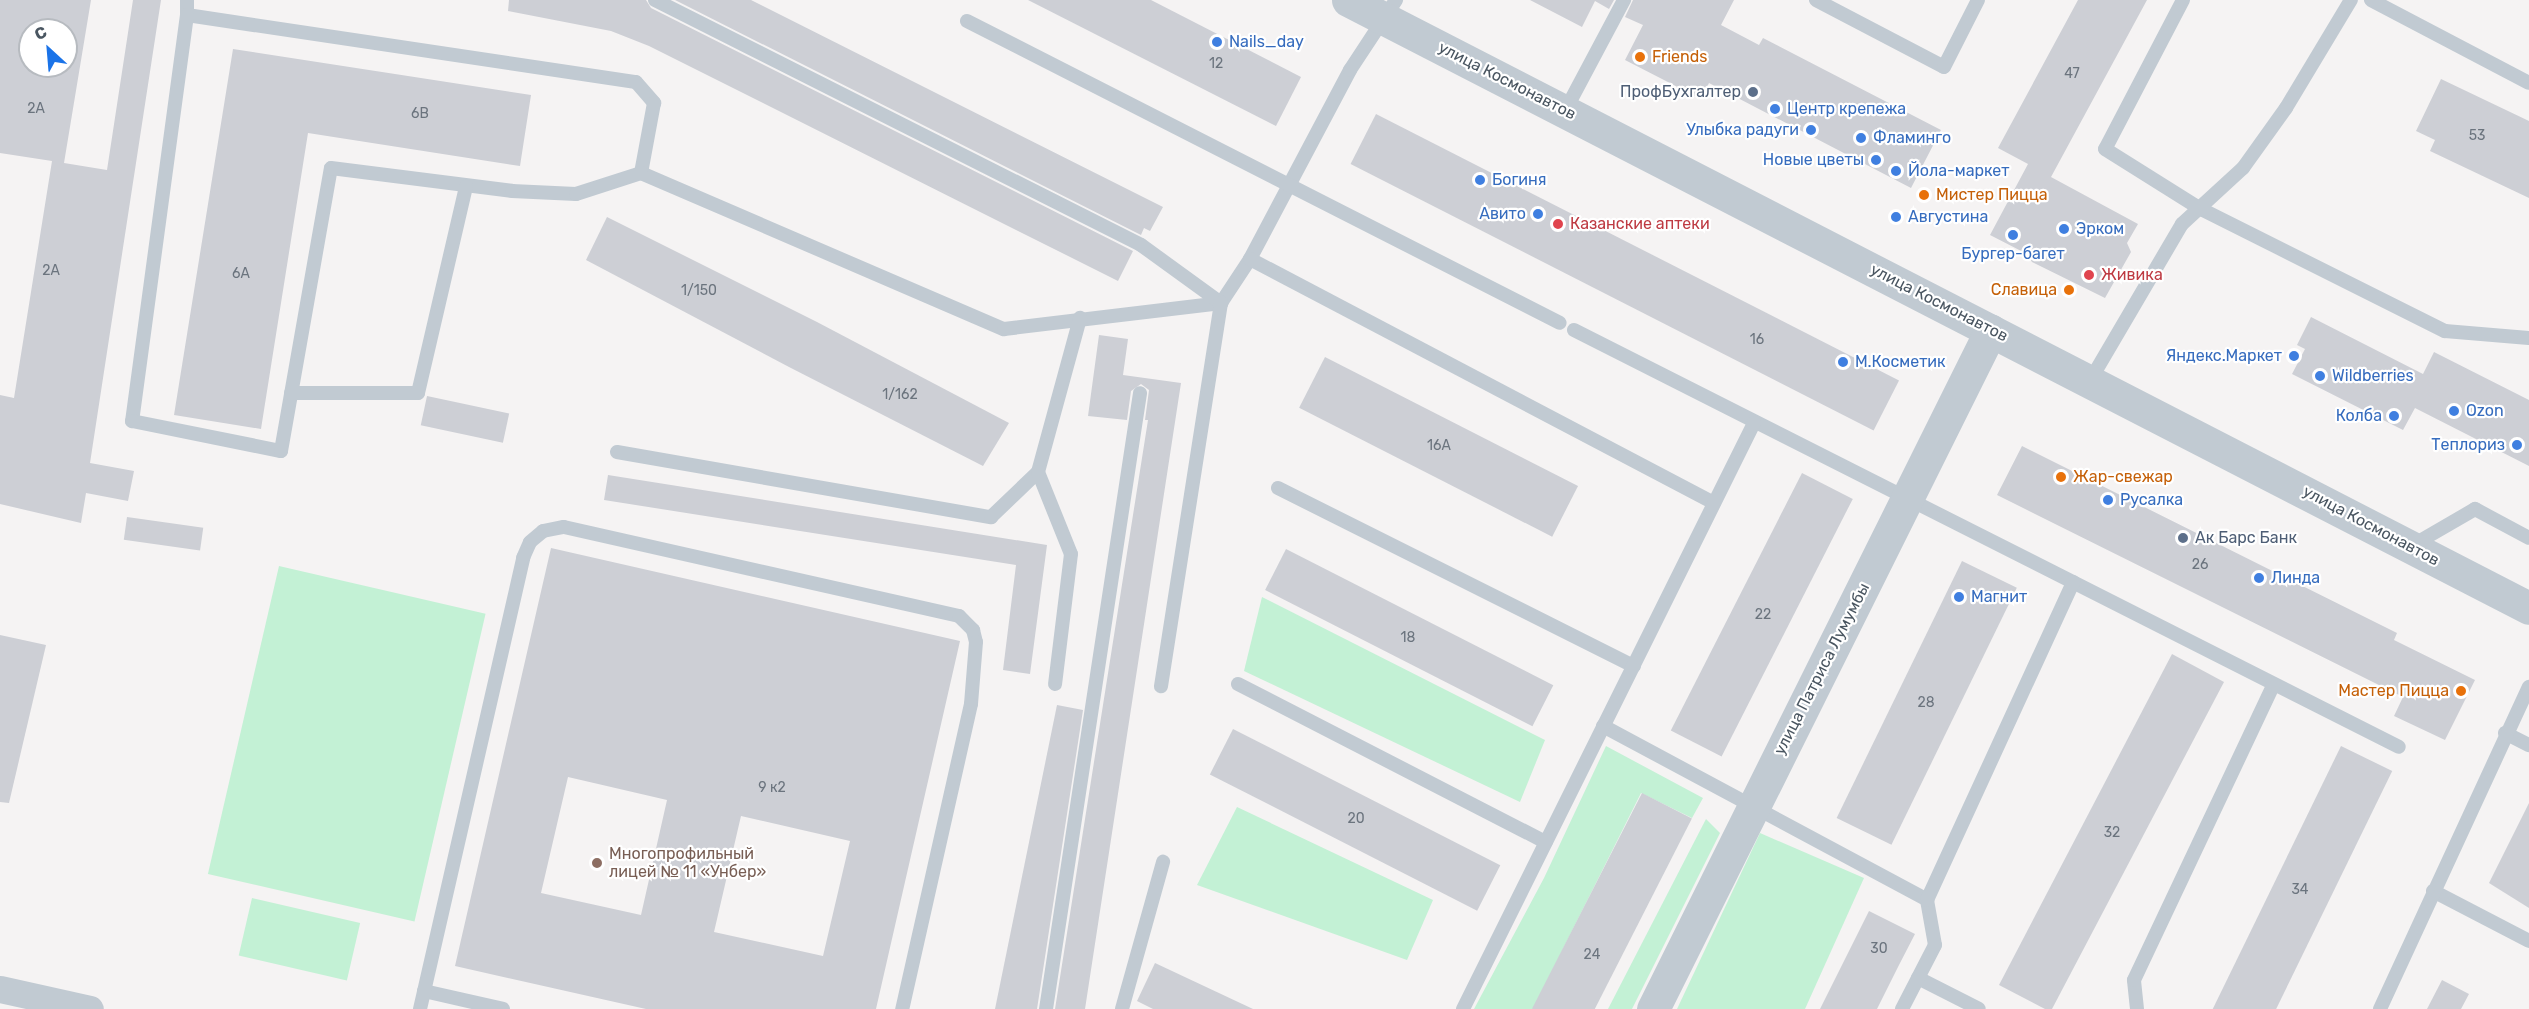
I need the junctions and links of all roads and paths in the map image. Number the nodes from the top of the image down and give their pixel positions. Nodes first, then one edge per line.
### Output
1 (187, 0) edge
2 (655, 0) edge
3 (1348, 0) edge
4 (1624, 0) edge
5 (1816, 0) edge
6 (1978, 0) edge
7 (2183, 0) edge
8 (2351, 0) edge
9 (2371, 0) edge
10 (1391, 10) edge
11 (187, 15) junction
12 (967, 21) dead end
13 (2529, 83) edge
14 (1565, 111) junction
15 (641, 173) junction
16 (1288, 183) junction
17 (466, 186) junction
18 (2199, 208) junction
19 (1250, 259) junction
20 (1221, 303) junction
21 (1080, 318) junction
22 (1560, 323) dead end
23 (1574, 330) dead end
24 (1991, 330) junction
25 (2529, 338) edge
26 (2091, 379) junction
27 (291, 393) junction
28 (1140, 393) dead end
29 (1754, 423) junction
30 (617, 452) dead end
31 (1038, 472) junction
32 (1278, 488) dead end
33 (1908, 498) junction
34 (1714, 503) junction
35 (2529, 538) edge
36 (2410, 547) junction
37 (2073, 582) junction
38 (2529, 608) edge
39 (1634, 666) junction
40 (1055, 684) dead end
41 (1238, 684) dead end
42 (2274, 684) junction
43 (1161, 686) dead end
44 (2529, 687) edge
45 (1603, 726) junction
46 (2505, 733) junction
47 (2529, 745) edge
48 (2399, 747) dead end
49 (1753, 806) junction
50 (1545, 842) junction
51 (1162, 862) dead end
52 (2433, 891) junction
53 (1927, 900) junction
54 (2529, 941) edge
55 (1918, 978) junction
56 (0, 989) edge
57 (424, 991) junction
58 (90, 1009) edge
59 (420, 1009) edge
60 (503, 1009) edge
61 (902, 1009) edge
62 (1046, 1009) edge
63 (1122, 1009) edge
64 (1463, 1009) edge
65 (1653, 1009) edge
66 (1902, 1009) edge
67 (1979, 1009) edge
68 (2137, 1009) edge
69 (2380, 1009) edge

1 - 11 lane
2 - 20 lane
3 - 10 street, улица Космонавтов
4 - 14 lane
5 - 6 lane
7 - 18 lane
8 - 18 lane
9 - 13 lane
10 - 14 street, улица Космонавтов
10 - 16 lane
11 - 15 lane
11 - 27 lane
12 - 16 lane
14 - 24 street, улица Космонавтов
15 - 17 lane
15 - 21 lane
16 - 19 lane
16 - 22 lane
17 - 27 lane
17 - 27 lane
18 - 25 lane
18 - 26 lane
19 - 20 lane
19 - 34 lane
20 - 21 lane
20 - 43 lane
21 - 31 lane
23 - 29 lane
24 - 26 street, улица Космонавтов
24 - 33 street, улица Патриса Лумумбы
26 - 36 street, улица Космонавтов
28 - 62 lane
29 - 33 lane
29 - 34 lane
30 - 31 lane
31 - 40 lane
32 - 39 lane
33 - 37 lane
33 - 49 street, улица Патриса Лумумбы
34 - 39 lane
35 - 36 lane
36 - 38 street, улица Космонавтов
37 - 42 lane
37 - 53 lane
39 - 45 lane
41 - 50 lane
42 - 48 lane
42 - 68 lane
44 - 46 lane
45 - 49 lane
45 - 50 lane
46 - 47 lane
46 - 52 lane
49 - 53 lane
49 - 65 street, улица Патриса Лумумбы
50 - 64 lane
51 - 63 lane
52 - 54 lane
52 - 69 lane
53 - 55 lane
55 - 66 lane
55 - 67 lane
56 - 58 street
57 - 59 lane
57 - 60 lane
57 - 61 lane

